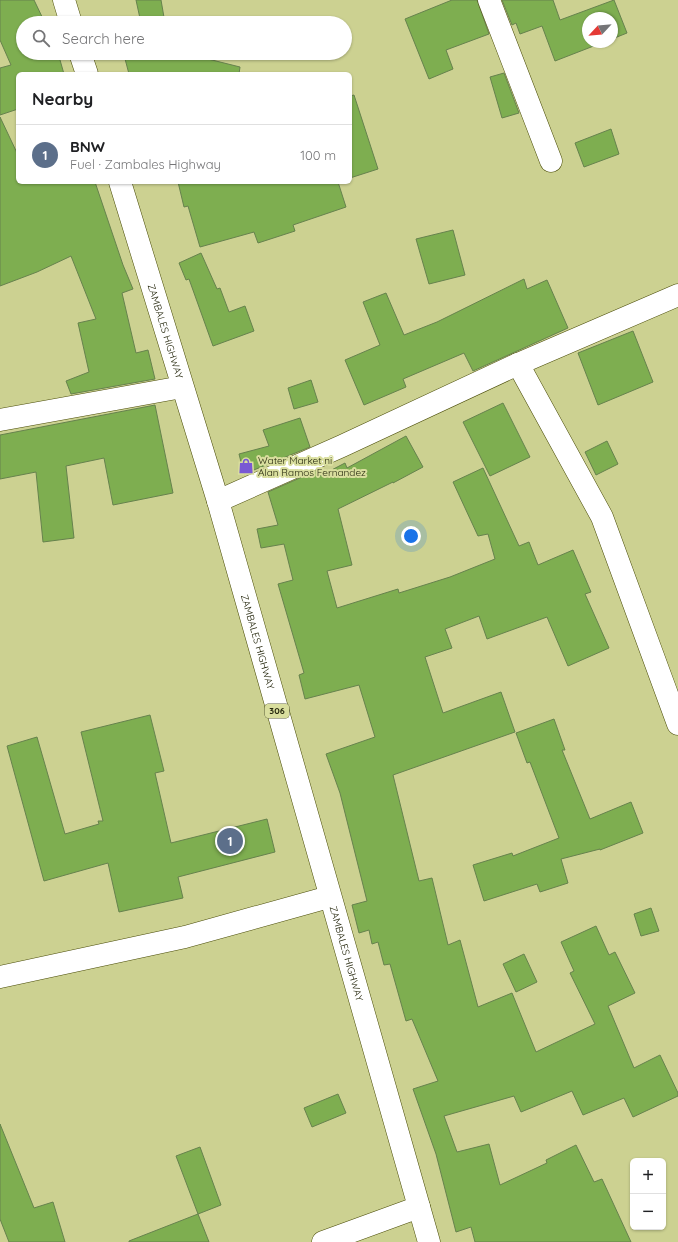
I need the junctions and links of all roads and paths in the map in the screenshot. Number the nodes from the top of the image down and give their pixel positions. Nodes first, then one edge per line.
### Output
1 (64, 0) edge
2 (489, 0) edge
3 (69, 16) edge
4 (82, 60) edge
5 (86, 72) edge
6 (551, 161) dead end
7 (121, 184) edge
8 (678, 295) edge
9 (518, 364) junction
10 (182, 387) junction
11 (0, 420) edge
12 (218, 502) junction
13 (678, 724) edge
14 (329, 897) junction
15 (0, 977) edge
16 (419, 1207) junction
17 (323, 1242) edge
18 (429, 1242) edge

1 - 3 street
2 - 6 street
4 - 5 street
7 - 10 street, ZAMBALES HIGHWAY / 306
8 - 9 street
9 - 12 street
9 - 13 street
10 - 11 street
10 - 12 street, ZAMBALES HIGHWAY / 306
12 - 14 street, ZAMBALES HIGHWAY / 306
14 - 15 street
14 - 16 street, ZAMBALES HIGHWAY / 306
16 - 17 street
16 - 18 street, ZAMBALES HIGHWAY / 306

